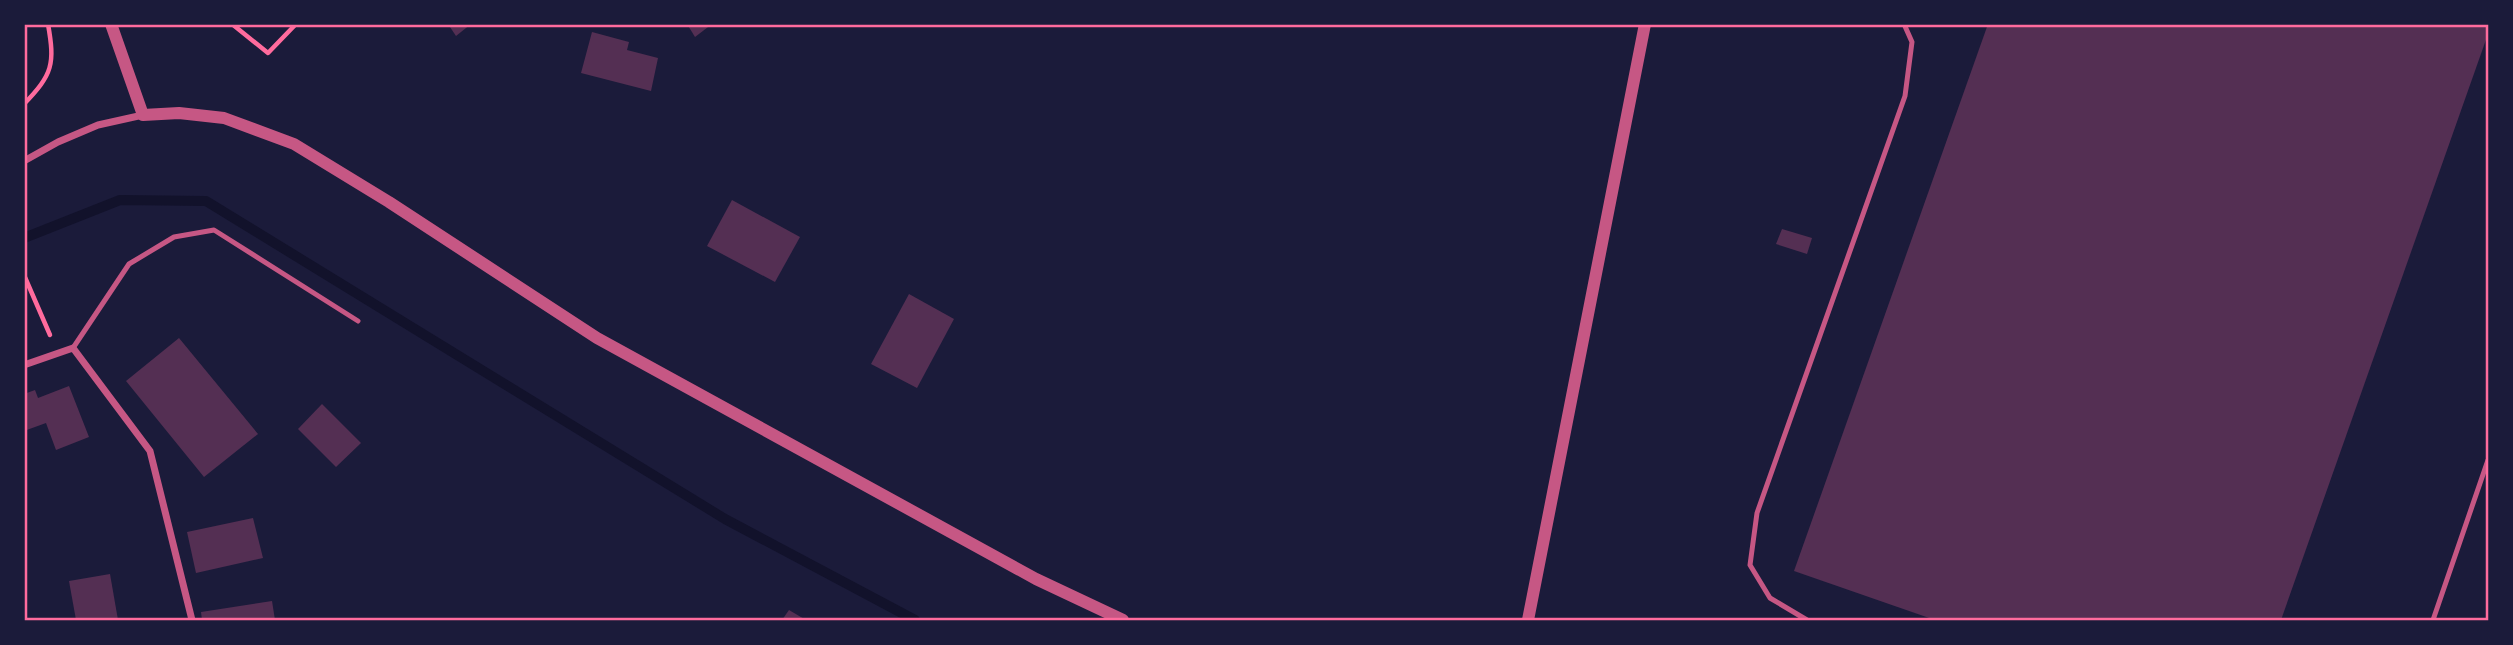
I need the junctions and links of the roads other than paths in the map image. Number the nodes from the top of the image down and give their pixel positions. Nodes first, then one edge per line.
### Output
1 (111, 24) edge
2 (1645, 24) edge
3 (1904, 24) edge
4 (143, 115) junction
5 (24, 161) edge
6 (358, 321) dead end
7 (73, 348) junction
8 (24, 365) edge
9 (2488, 460) edge
10 (192, 621) edge
11 (1123, 621) edge
12 (1528, 621) edge
13 (1807, 621) edge
14 (2433, 621) edge

1 - 4 street
2 - 12 street
3 - 13 lane
4 - 5 street
4 - 11 street
6 - 7 lane
7 - 8 street
7 - 10 street
9 - 14 lane

